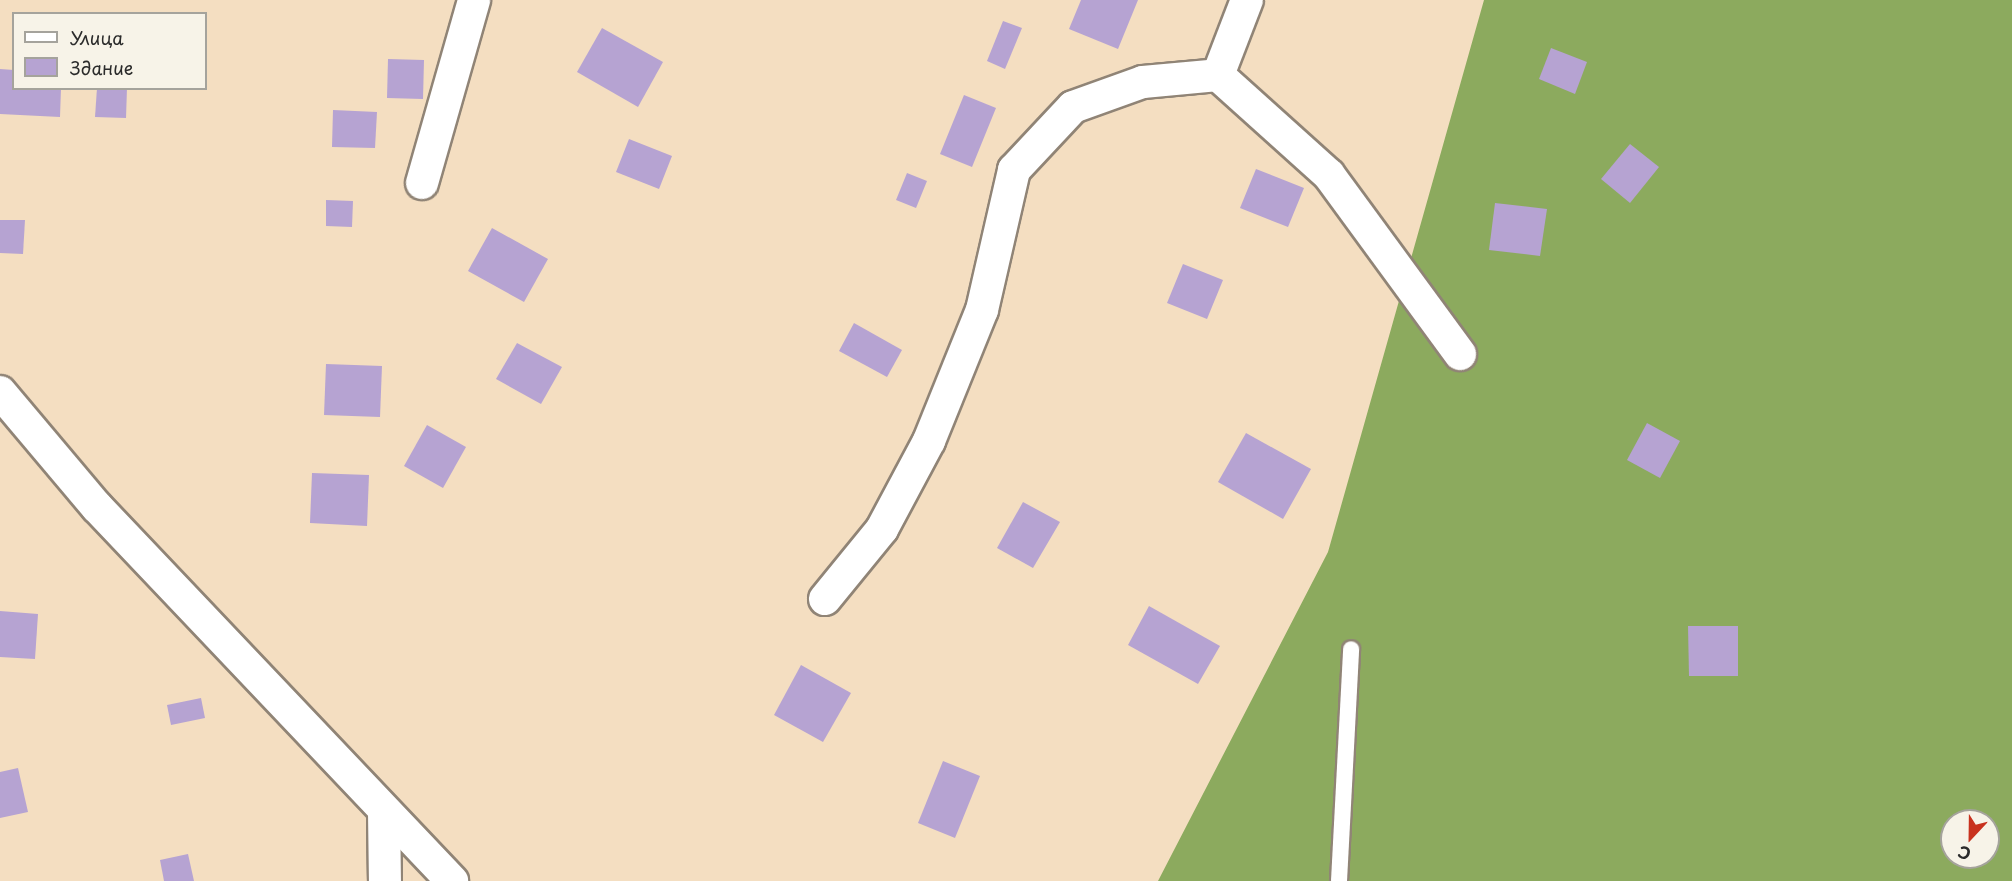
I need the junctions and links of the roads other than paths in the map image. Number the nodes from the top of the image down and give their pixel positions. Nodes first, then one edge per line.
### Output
1 (474, 0) edge
2 (1246, 0) edge
3 (1218, 75) junction
4 (422, 183) dead end
5 (1460, 354) dead end
6 (0, 392) edge
7 (825, 599) dead end
8 (1352, 649) dead end
9 (384, 812) junction
10 (385, 881) edge
11 (452, 881) edge
12 (1339, 881) edge

1 - 4 street
2 - 3 street
3 - 5 street
3 - 7 street
6 - 9 street
8 - 12 lane
9 - 10 street
9 - 11 street

